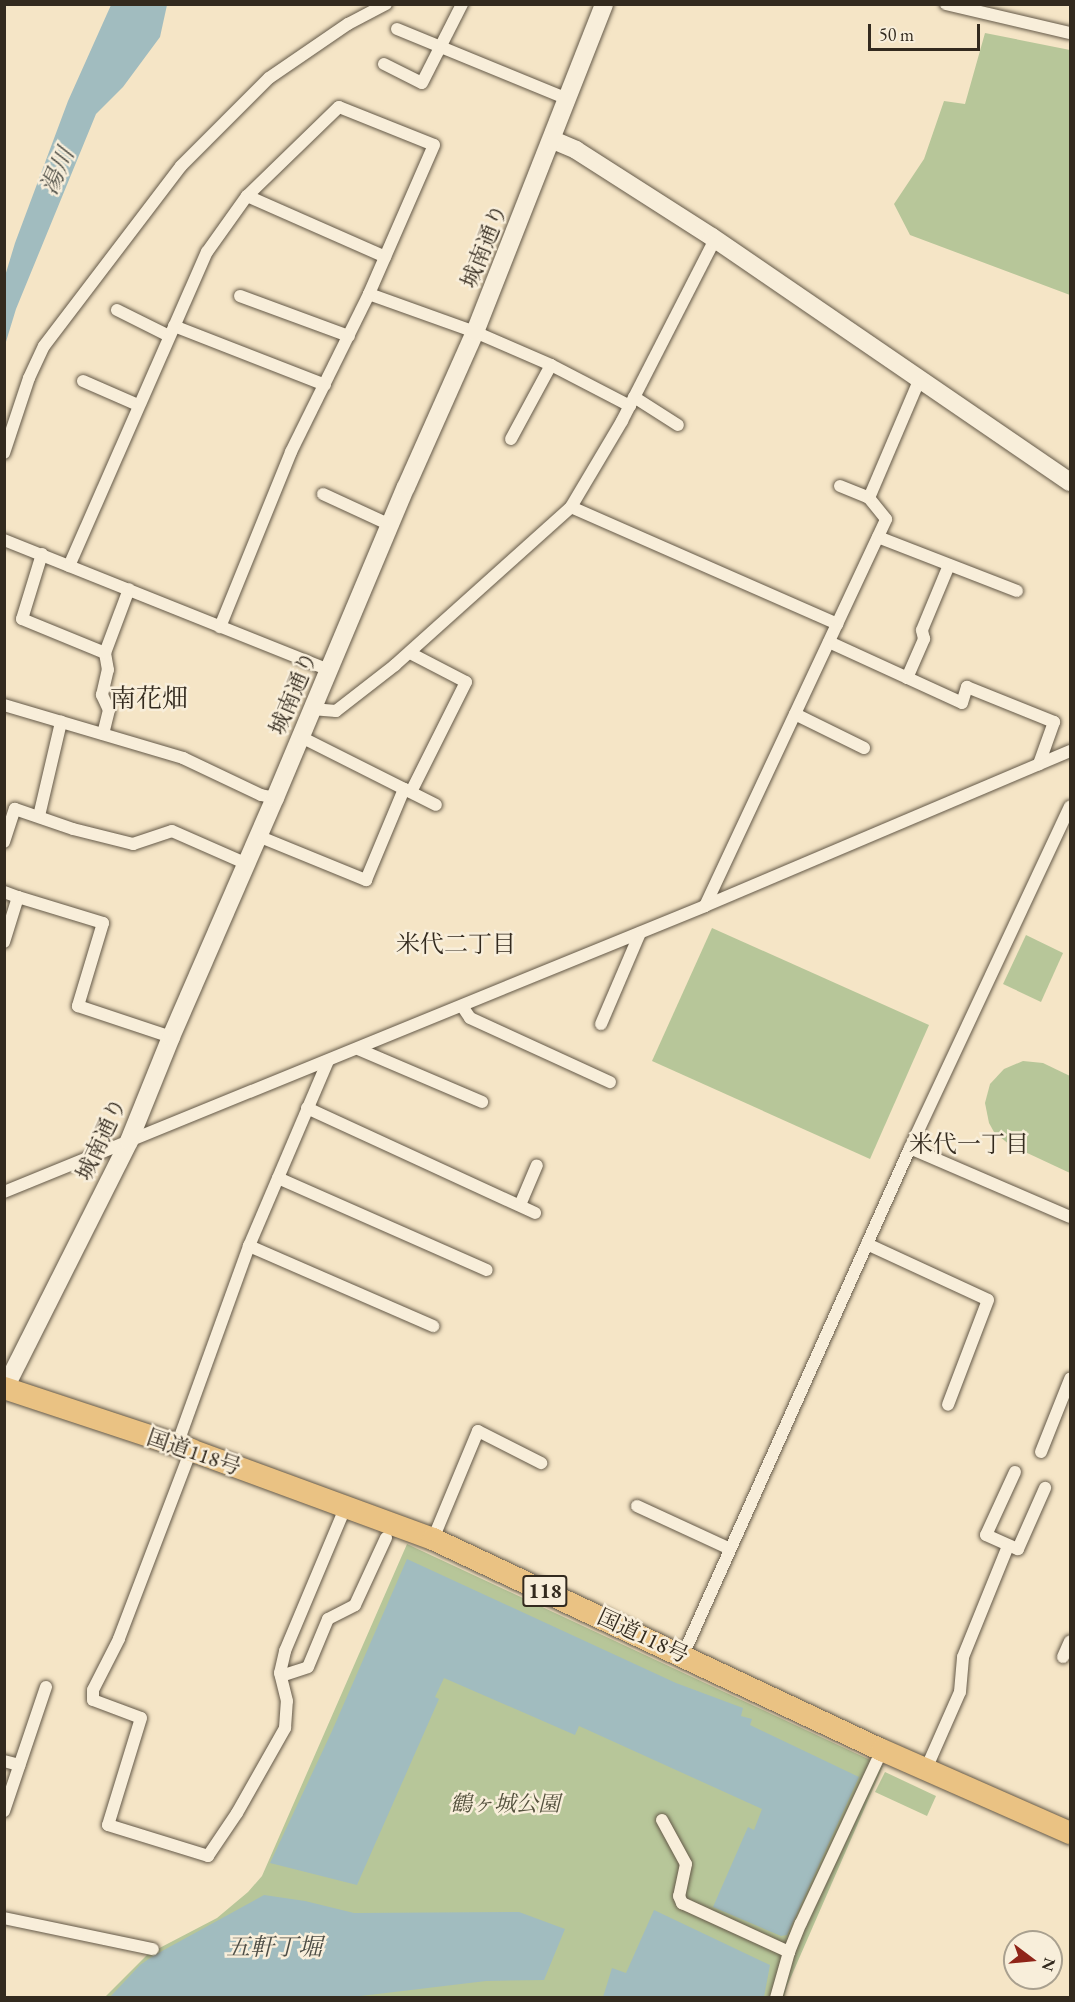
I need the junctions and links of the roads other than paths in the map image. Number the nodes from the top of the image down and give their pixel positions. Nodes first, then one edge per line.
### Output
1 (386, 4) edge
2 (462, 4) edge
3 (604, 4) edge
4 (946, 4) edge
5 (1010, 4) edge
6 (1006, 18) junction
7 (397, 29) dead end
8 (1071, 33) edge
9 (441, 46) junction
10 (384, 64) dead end
11 (568, 99) junction
12 (553, 140) junction
13 (248, 196) junction
14 (715, 239) junction
15 (385, 257) junction
16 (369, 294) junction
17 (240, 296) dead end
18 (117, 310) dead end
19 (172, 331) junction
20 (476, 332) junction
21 (349, 336) junction
22 (551, 365) junction
23 (83, 381) dead end
24 (919, 381) junction
25 (325, 385) junction
26 (632, 401) junction
27 (138, 405) junction
28 (678, 425) dead end
29 (511, 439) dead end
30 (4, 453) edge
31 (1071, 483) edge
32 (840, 486) dead end
33 (323, 494) dead end
34 (869, 498) junction
35 (571, 507) junction
36 (390, 525) junction
37 (878, 537) junction
38 (4, 540) edge
39 (42, 554) junction
40 (949, 565) junction
41 (69, 566) junction
42 (129, 589) junction
43 (1017, 591) dead end
44 (837, 624) junction
45 (220, 627) junction
46 (829, 642) junction
47 (410, 652) junction
48 (105, 653) junction
49 (329, 670) junction
50 (907, 678) junction
51 (4, 705) edge
52 (312, 709) junction
53 (795, 714) junction
54 (61, 722) junction
55 (102, 734) junction
56 (301, 737) junction
57 (864, 748) dead end
58 (1071, 751) edge
59 (1039, 764) junction
60 (407, 790) junction
61 (275, 798) junction
62 (436, 805) dead end
63 (1071, 807) edge
64 (39, 816) junction
65 (258, 836) junction
66 (4, 842) edge
67 (247, 864) junction
68 (4, 892) edge
69 (18, 897) junction
70 (705, 906) junction
71 (640, 933) junction
72 (4, 942) edge
73 (462, 1006) junction
74 (601, 1024) dead end
75 (171, 1037) junction
76 (358, 1049) junction
77 (328, 1061) junction
78 (610, 1082) dead end
79 (482, 1102) dead end
80 (307, 1108) junction
81 (129, 1141) junction
82 (910, 1148) junction
83 (537, 1165) dead end
84 (278, 1178) junction
85 (4, 1192) edge
86 (520, 1205) junction
87 (535, 1213) dead end
88 (1071, 1217) edge
89 (867, 1244) junction
90 (249, 1246) junction
91 (487, 1270) dead end
92 (433, 1326) dead end
93 (1071, 1379) edge
94 (5, 1389) edge
95 (948, 1405) dead end
96 (184, 1448) junction
97 (1041, 1452) dead end
98 (541, 1463) dead end
99 (1015, 1472) dead end
100 (1045, 1488) dead end
101 (346, 1506) junction
102 (637, 1506) dead end
103 (386, 1538) dead end
104 (433, 1539) junction
105 (1008, 1546) junction
106 (730, 1550) junction
107 (1071, 1641) edge
108 (683, 1655) junction
109 (1063, 1657) dead end
110 (281, 1676) junction
111 (46, 1687) dead end
112 (882, 1750) junction
113 (4, 1761) edge
114 (19, 1765) junction
115 (926, 1769) junction
116 (4, 1810) edge
117 (662, 1820) dead end
118 (1071, 1833) edge
119 (4, 1918) edge
120 (153, 1949) dead end
121 (789, 1952) junction
122 (776, 1998) edge

1 - 30 street
2 - 9 street
3 - 11 main road, 城南通り
4 - 6 street
5 - 6 street
6 - 8 street
7 - 9 street
9 - 10 street
9 - 11 street
11 - 12 main road, 城南通り
12 - 14 main road
12 - 20 main road, 城南通り
13 - 15 street
13 - 15 street
13 - 19 street
14 - 24 main road
14 - 26 street
15 - 16 street
16 - 20 street
16 - 21 street
17 - 21 street
18 - 19 street
19 - 25 street
19 - 27 street
20 - 22 street
20 - 36 main road, 城南通り
21 - 25 street
22 - 26 street
22 - 29 street
23 - 27 street
24 - 31 main road
24 - 34 street
25 - 45 street
26 - 28 street
26 - 35 street
27 - 41 street
32 - 34 street
33 - 36 street
34 - 37 street
35 - 44 street
35 - 47 street
36 - 49 main road, 城南通り
37 - 40 street
37 - 44 street
38 - 39 street
39 - 41 street
39 - 48 street
40 - 43 street
40 - 50 street
41 - 42 street
42 - 45 street
42 - 48 street
44 - 46 street
45 - 49 street
46 - 50 street
46 - 53 street
47 - 52 street
47 - 60 street
48 - 55 street
49 - 52 main road, 城南通り
50 - 59 street
51 - 54 street
52 - 56 main road, 城南通り
53 - 57 street
53 - 70 street
54 - 55 street
54 - 64 street
55 - 61 street
56 - 60 street
56 - 61 main road, 城南通り
58 - 59 street
59 - 70 street
60 - 62 street
60 - 65 street
61 - 65 main road, 城南通り
63 - 82 street
64 - 66 street
64 - 67 street
65 - 67 main road, 城南通り
67 - 75 main road, 城南通り
68 - 69 street
69 - 72 street
69 - 75 street
70 - 71 street
71 - 73 street
71 - 74 street
73 - 76 street
73 - 78 street
75 - 81 main road, 城南通り
76 - 77 street
76 - 79 street
77 - 80 street
77 - 81 street
80 - 84 street
80 - 86 street
81 - 85 street
81 - 94 main road, 城南通り
82 - 88 street
82 - 89 street
83 - 86 street
84 - 90 street
84 - 91 street
86 - 87 street
89 - 95 street
89 - 106 street
90 - 92 street
90 - 96 street
93 - 97 street
94 - 96 highway, 国道118号 / 118
96 - 101 highway, 国道118号 / 118
96 - 110 street
98 - 104 street
99 - 105 street
100 - 105 street
101 - 104 highway, 国道118号 / 118
101 - 110 street
102 - 106 street
103 - 110 street
104 - 108 highway, 国道118号 / 118
105 - 115 street
106 - 108 street
107 - 109 street
108 - 112 highway, 国道118号 / 118
111 - 114 street
112 - 115 highway, 国道118号 / 118
112 - 121 street
113 - 114 street
114 - 116 street
115 - 118 highway, 国道118号 / 118
117 - 121 street
119 - 120 street
121 - 122 street

